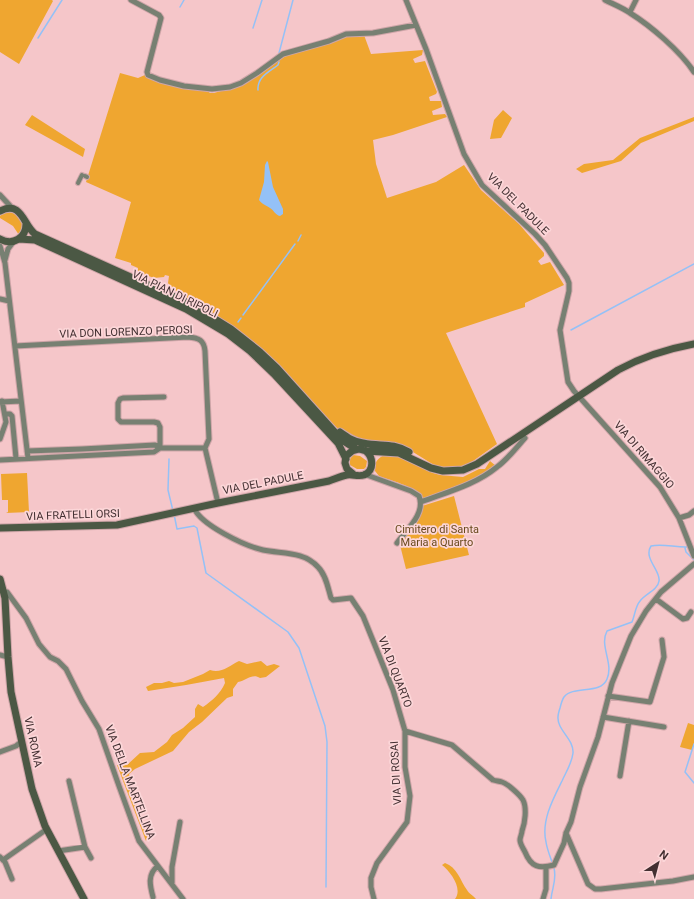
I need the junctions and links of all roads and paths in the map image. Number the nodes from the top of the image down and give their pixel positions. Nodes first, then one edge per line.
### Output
1 (131, 0) edge
2 (406, 0) edge
3 (605, 0) edge
4 (636, 0) edge
5 (630, 12) junction
6 (416, 25) junction
7 (694, 72) edge
8 (85, 176) dead end
9 (78, 183) dead end
10 (0, 195) edge
11 (5, 199) junction
12 (14, 209) junction
13 (1, 211) edge
14 (26, 224) junction
15 (0, 239) edge
16 (17, 240) junction
17 (0, 246) edge
18 (5, 263) junction
19 (0, 299) edge
20 (9, 301) junction
21 (694, 344) edge
22 (15, 346) junction
23 (164, 396) dead end
24 (578, 396) junction
25 (21, 401) junction
26 (1, 402) edge
27 (5, 414) junction
28 (330, 425) junction
29 (525, 438) dead end
30 (0, 439) edge
31 (160, 448) junction
32 (206, 448) junction
33 (356, 449) junction
34 (27, 451) junction
35 (366, 451) junction
36 (385, 451) junction
37 (82, 452) junction
38 (16, 458) junction
39 (28, 458) junction
40 (346, 459) junction
41 (0, 460) edge
42 (421, 463) junction
43 (371, 465) junction
44 (346, 466) junction
45 (353, 474) junction
46 (364, 474) junction
47 (336, 478) junction
48 (387, 482) junction
49 (218, 502) junction
50 (421, 503) junction
51 (194, 508) junction
52 (692, 513) edge
53 (679, 518) junction
54 (0, 528) edge
55 (397, 543) dead end
56 (693, 554) edge
57 (694, 564) edge
58 (0, 579) edge
59 (4, 592) junction
60 (656, 599) junction
61 (691, 612) dead end
62 (662, 640) dead end
63 (0, 655) edge
64 (8, 657) junction
65 (608, 696) junction
66 (603, 717) junction
67 (629, 721) junction
68 (664, 727) dead end
69 (405, 731) junction
70 (21, 742) junction
71 (0, 752) edge
72 (620, 776) dead end
73 (69, 781) dead end
74 (180, 822) dead end
75 (47, 829) junction
76 (566, 834) junction
77 (85, 847) junction
78 (58, 851) junction
79 (91, 858) dead end
80 (2, 859) edge
81 (158, 866) junction
82 (546, 867) junction
83 (694, 877) edge
84 (12, 879) dead end
85 (172, 883) junction
86 (153, 897) dead end
87 (84, 899) edge
88 (183, 899) edge
89 (374, 899) edge
90 (543, 899) edge

1 - 6 street
2 - 6 street, VIA DEL PADULE
3 - 5 street
4 - 5 street
5 - 7 street
6 - 24 street, VIA DEL PADULE
8 - 9 street
10 - 11 street
11 - 12 street
11 - 13 street
12 - 13 main road
12 - 14 main road, VIA PIAN DI RIPOLI
14 - 16 main road
14 - 28 main road, VIA PIAN DI RIPOLI
15 - 16 main road, VIA PIAN DI RIPOLI
16 - 18 street
16 - 40 main road, VIA PIAN DI RIPOLI
17 - 18 street
18 - 20 street
19 - 20 street
20 - 22 street
21 - 24 main road
22 - 25 street
22 - 32 street, VIA DON LORENZO PEROSI
23 - 31 street
24 - 42 main road
24 - 53 street, VIA DI RIMAGGIO
25 - 26 street
25 - 34 street
26 - 27 street
27 - 30 street
27 - 38 street
28 - 33 main road, VIA PIAN DI RIPOLI
28 - 42 main road, VIA PIAN DI RIPOLI
29 - 50 street
31 - 32 street
31 - 37 street
32 - 49 street
33 - 35 main road
33 - 40 main road
34 - 37 street
34 - 39 street
35 - 36 main road
35 - 43 main road, VIA DEL PADULE
36 - 42 main road
36 - 43 main road
37 - 39 street
38 - 39 street
38 - 41 street
40 - 44 main road
43 - 46 main road
43 - 48 street, VIA DEL PADULE
44 - 45 main road
44 - 47 main road
45 - 46 main road, VIA DEL PADULE
45 - 47 main road, VIA DEL PADULE
46 - 48 street, VIA DEL PADULE
47 - 49 main road, VIA DEL PADULE
48 - 50 street, VIA DEL PADULE
49 - 51 main road, VIA DEL PADULE
50 - 55 street
51 - 54 main road, VIA FRATELLI ORSI
51 - 69 street, VIA DI QUARTO
52 - 53 street
53 - 56 street, VIA DI RIMAGGIO
57 - 60 street
58 - 59 main road, VIA ROMA
59 - 64 main road, VIA ROMA
59 - 81 street, VIA DELLA MARTELLINA
60 - 61 street
60 - 65 street
62 - 65 street
63 - 64 street
64 - 70 main road, VIA ROMA
65 - 66 street
66 - 67 street
66 - 76 street
67 - 68 street
67 - 72 street
69 - 82 street
69 - 89 street, VIA DI ROSAI
70 - 71 street
70 - 75 main road, VIA ROMA
73 - 77 street
74 - 85 street
75 - 78 main road, VIA ROMA
75 - 80 street
76 - 82 street
76 - 83 street
77 - 78 street
77 - 79 street
78 - 87 main road, VIA ROMA
80 - 84 street
81 - 85 street, VIA DELLA MARTELLINA
81 - 86 street
82 - 90 street
85 - 88 street, VIA DELLA MARTELLINA

